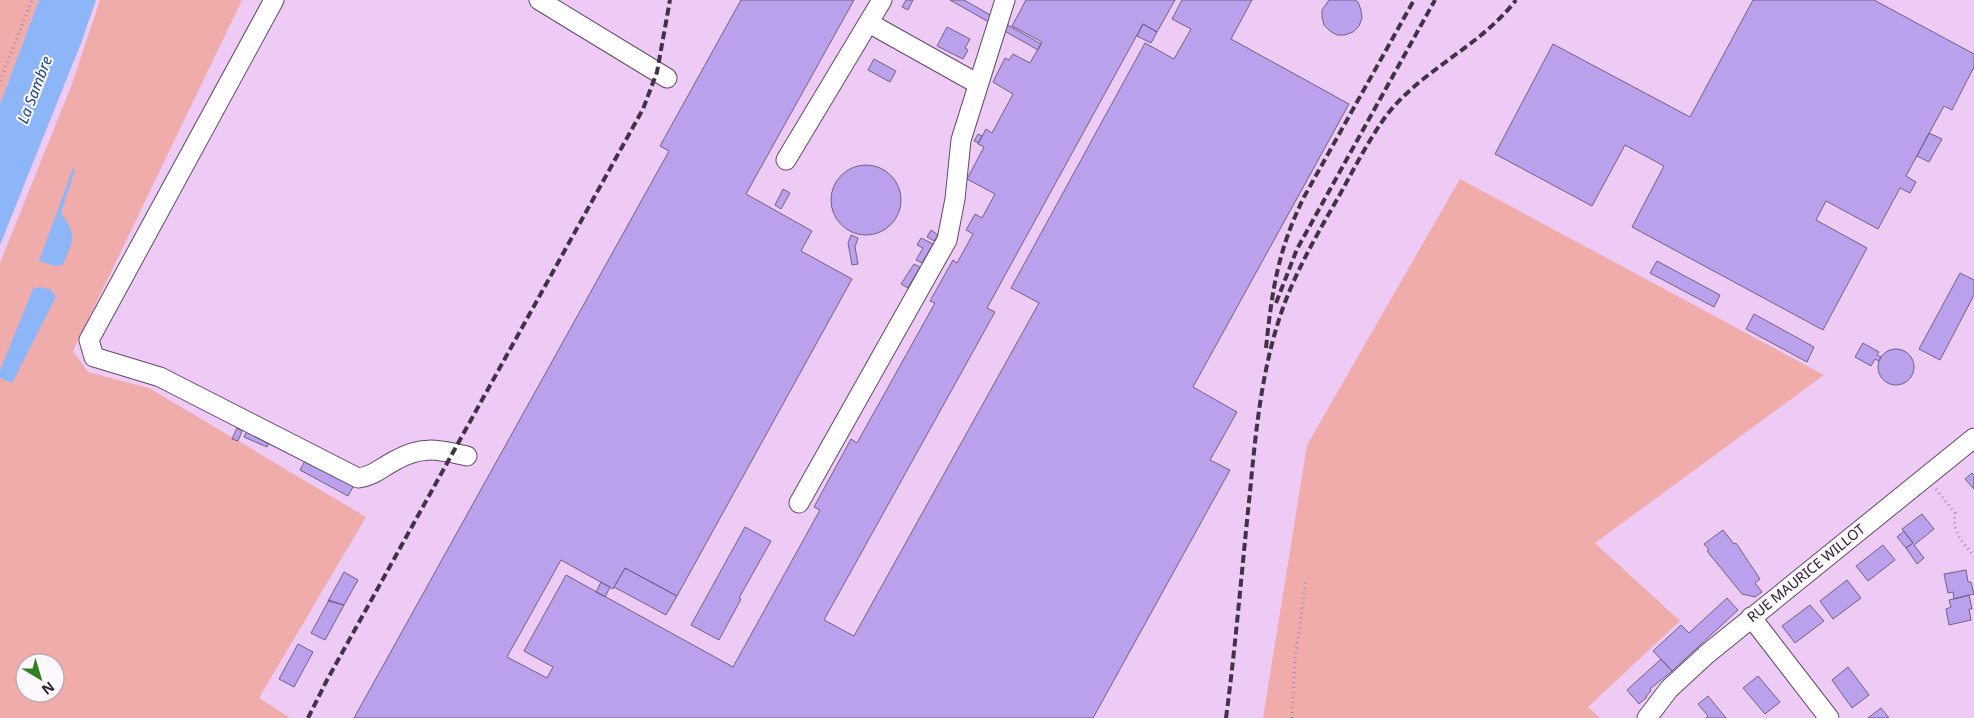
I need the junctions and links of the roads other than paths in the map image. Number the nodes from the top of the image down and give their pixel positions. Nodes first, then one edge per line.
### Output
1 (274, 0) edge
2 (539, 0) edge
3 (882, 0) edge
4 (1005, 0) edge
5 (869, 23) junction
6 (667, 78) dead end
7 (978, 84) junction
8 (786, 160) dead end
9 (1974, 438) edge
10 (467, 456) dead end
11 (799, 503) dead end
12 (1751, 617) junction
13 (1647, 718) edge
14 (1829, 718) edge

1 - 10 street
2 - 6 street
3 - 5 street
4 - 7 street
5 - 7 street
5 - 8 street
7 - 11 street
9 - 12 street, RUE MAURICE WILLOT
12 - 13 street, RUE MAURICE WILLOT
12 - 14 street

